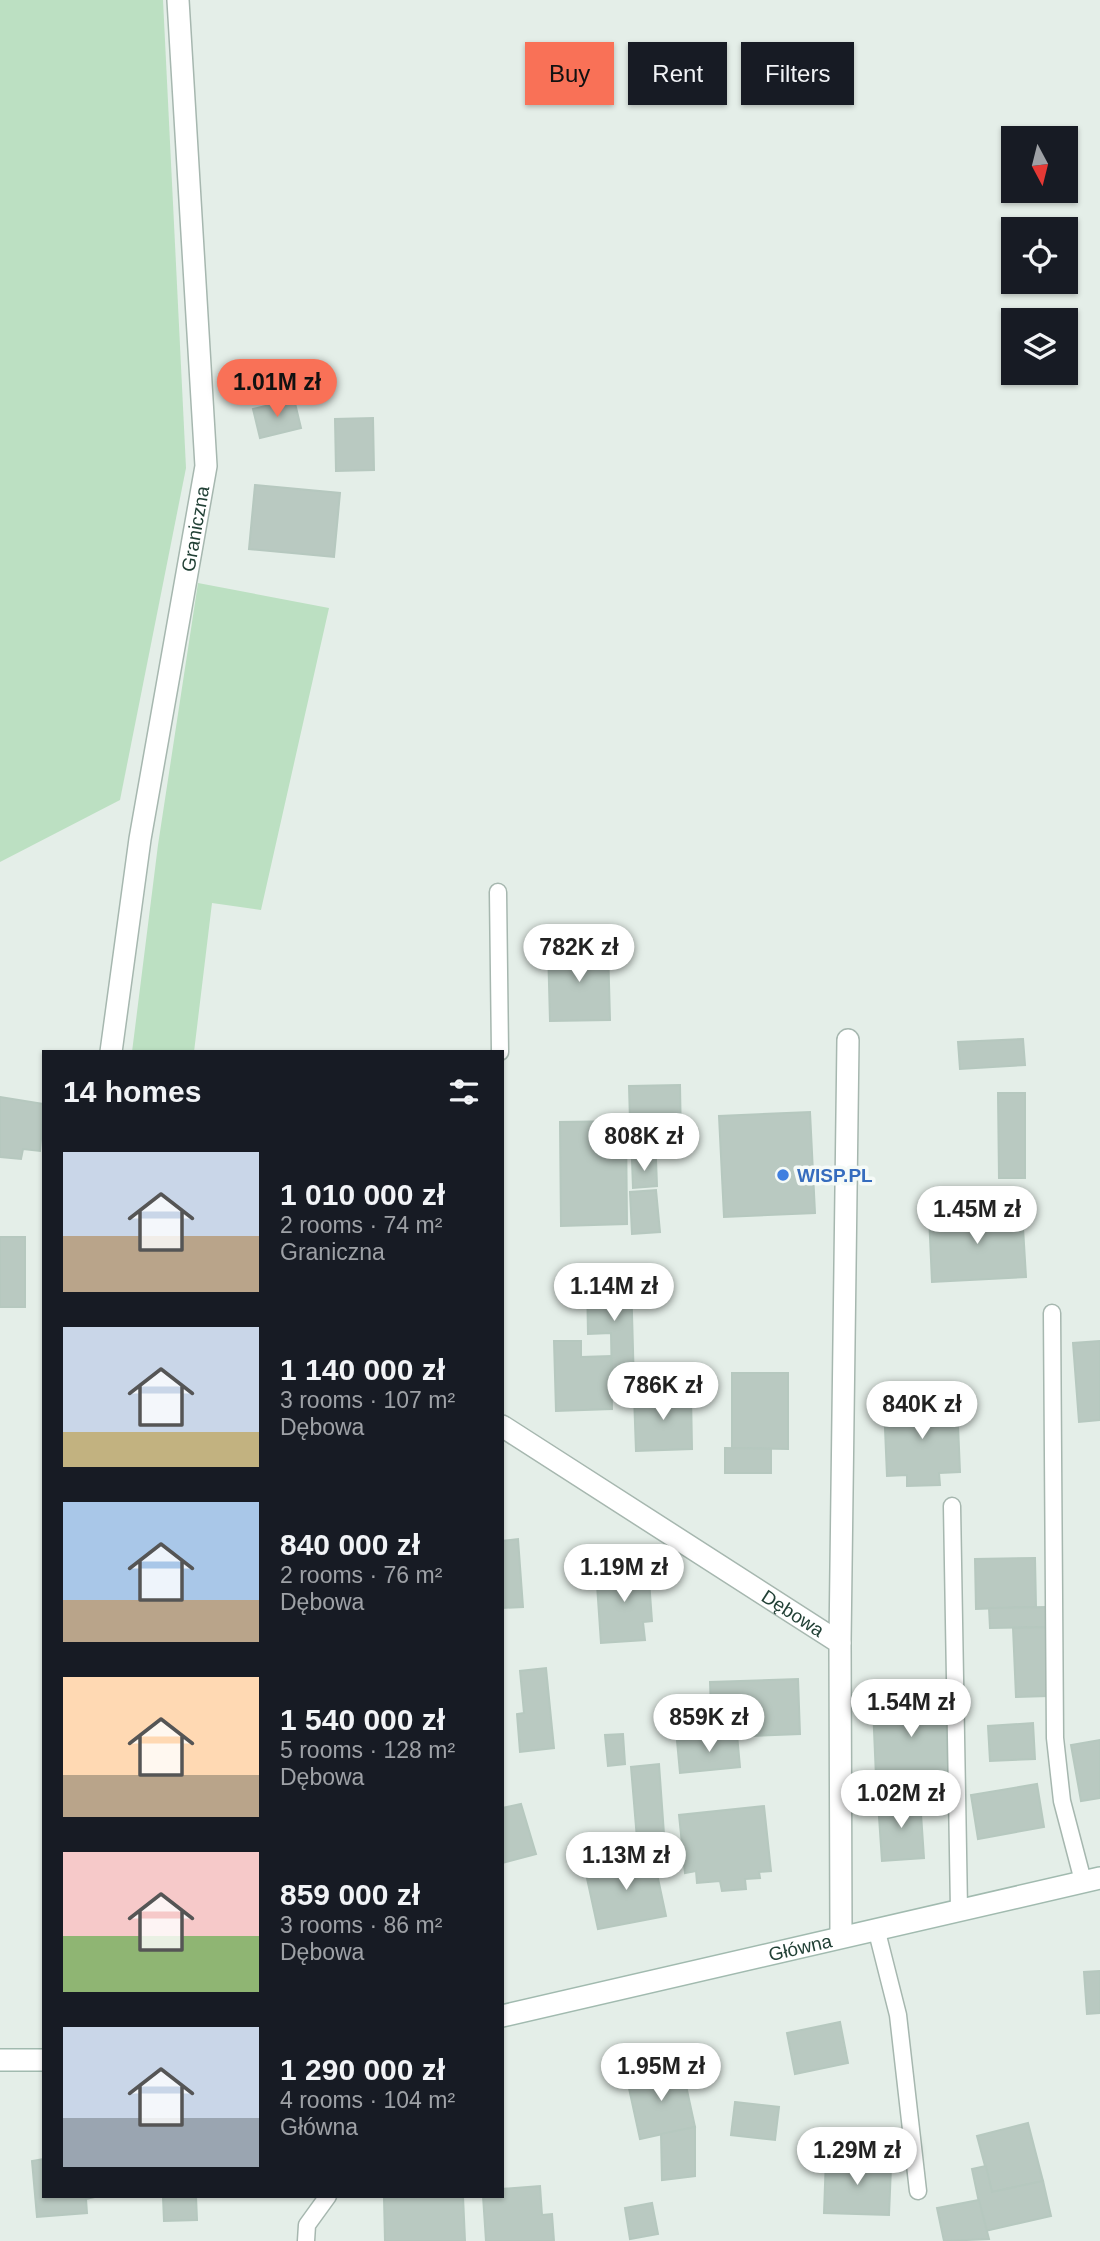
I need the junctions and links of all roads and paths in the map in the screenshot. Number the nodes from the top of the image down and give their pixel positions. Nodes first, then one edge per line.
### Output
1 (178, 0) edge
2 (498, 892) dead end
3 (848, 1040) dead end
4 (111, 1050) edge
5 (500, 1050) edge
6 (1052, 1313) dead end
7 (504, 1427) edge
8 (952, 1506) dead end
9 (840, 1643) junction
10 (1091, 1880) edge
11 (959, 1909) junction
12 (876, 1928) junction
13 (841, 1936) junction
14 (504, 2016) edge
15 (0, 2060) edge
16 (42, 2060) edge
17 (918, 2191) dead end
18 (327, 2198) edge
19 (306, 2241) edge

1 - 4 street, Graniczna
2 - 5 lane
3 - 9 street
6 - 10 lane
7 - 9 street, Dębowa
8 - 11 lane
9 - 13 street, Dębowa
10 - 11 street, Główna
11 - 12 street, Główna
12 - 13 street, Główna
12 - 17 lane
13 - 14 street, Główna
15 - 16 street
18 - 19 lane

